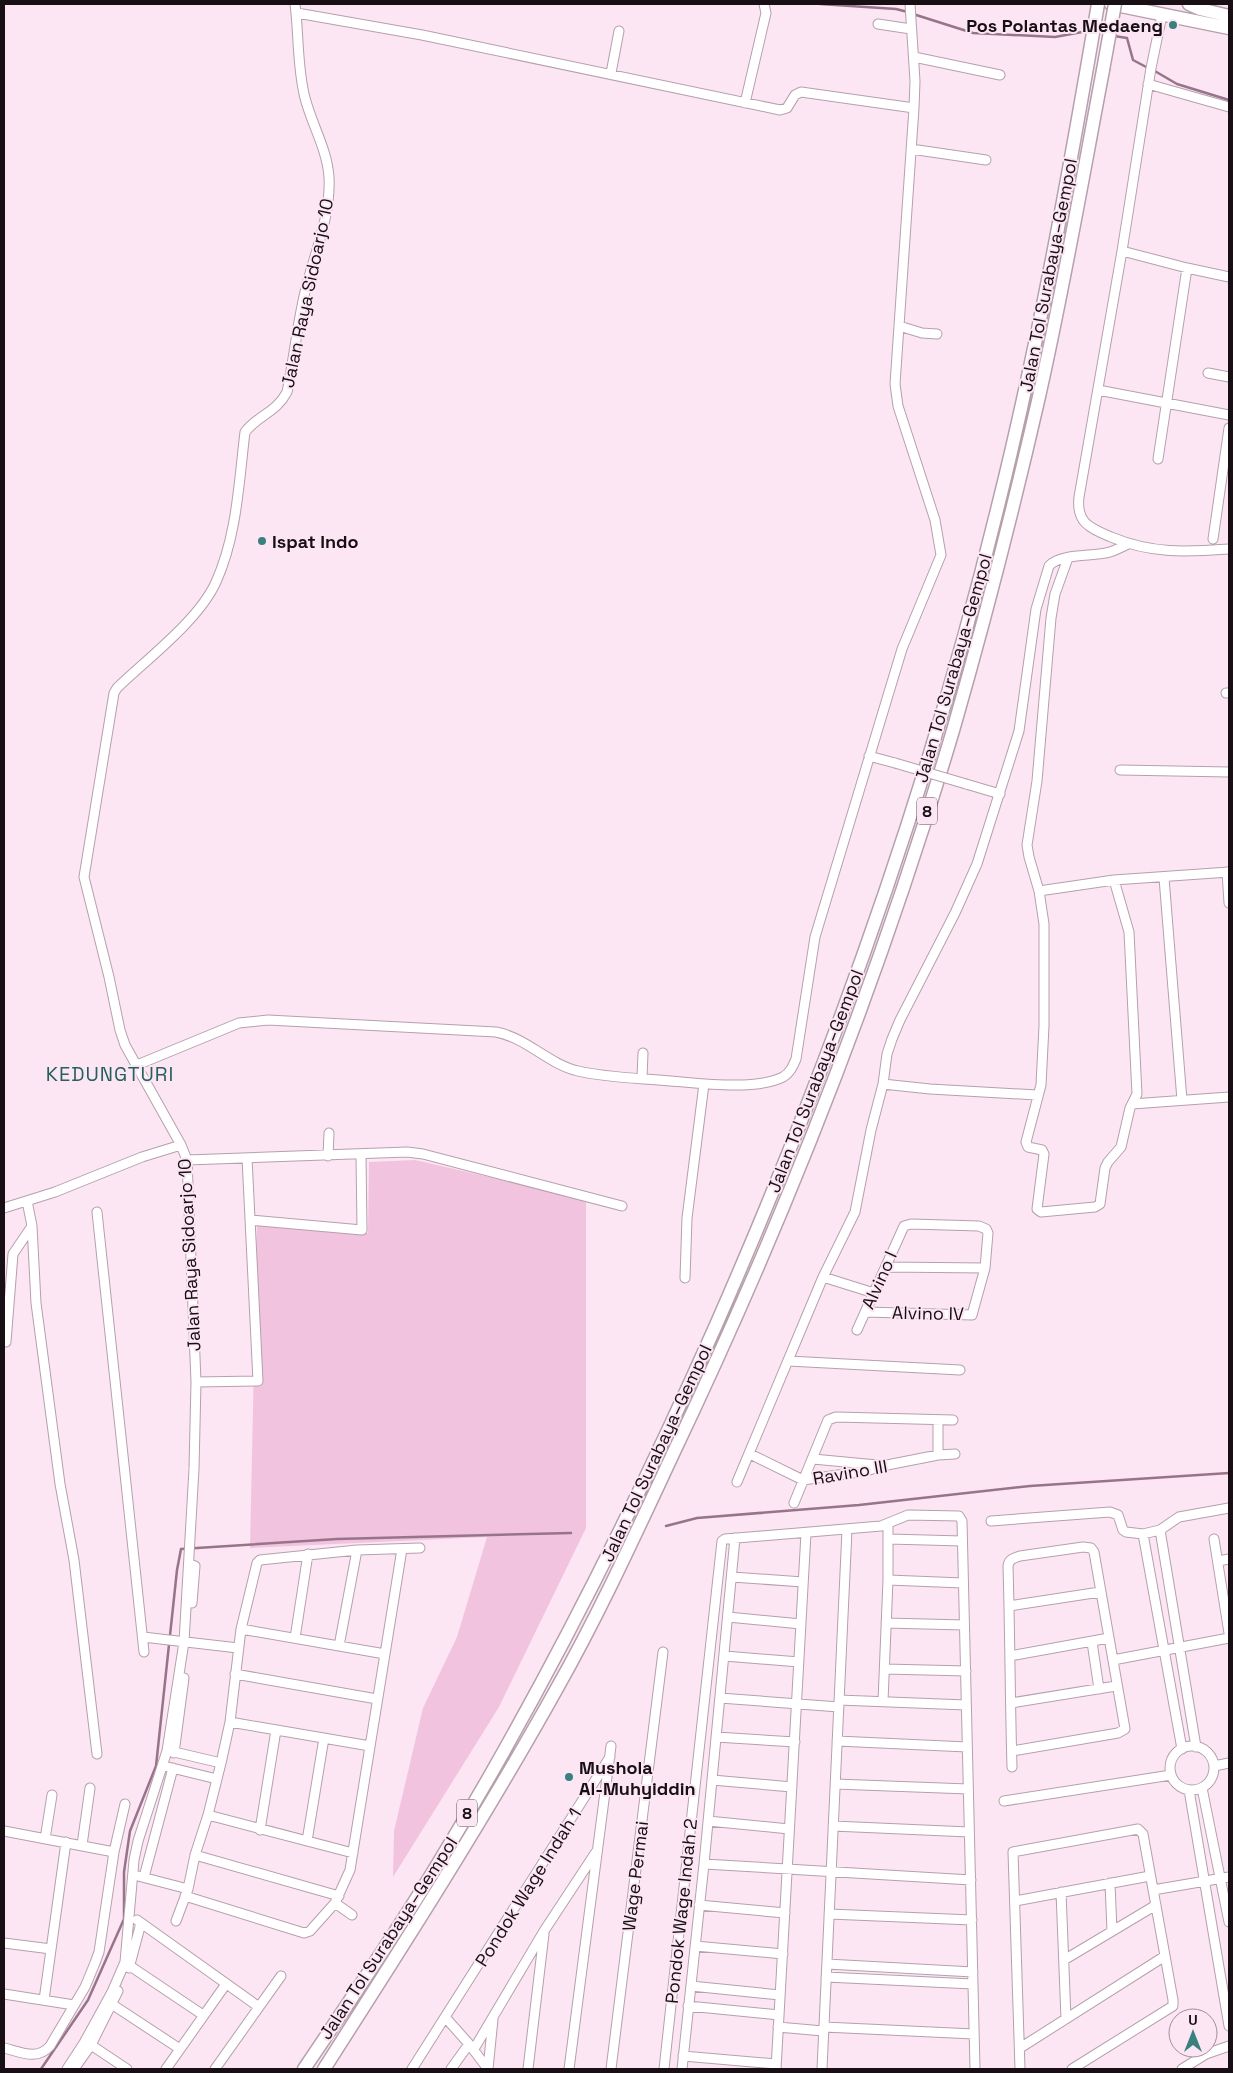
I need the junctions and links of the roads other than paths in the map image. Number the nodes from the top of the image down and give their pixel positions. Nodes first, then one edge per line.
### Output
1 (773, 4) edge
2 (910, 4) edge
3 (1098, 4) edge
4 (1113, 4) edge
5 (1189, 4) edge
6 (1202, 4) edge
7 (296, 9) edge
8 (765, 9) edge
9 (1229, 9) edge
10 (1162, 15) junction
11 (1229, 16) edge
12 (878, 24) dead end
13 (911, 25) junction
14 (1226, 27) edge
15 (619, 31) dead end
16 (914, 57) junction
17 (611, 73) junction
18 (1000, 75) dead end
19 (1149, 81) junction
20 (746, 103) junction
21 (1229, 107) edge
22 (914, 108) junction
23 (911, 149) junction
24 (986, 160) dead end
25 (1122, 251) junction
26 (1187, 268) junction
27 (1229, 277) edge
28 (899, 326) junction
29 (937, 334) dead end
30 (1208, 373) dead end
31 (1229, 377) edge
32 (1098, 390) junction
33 (1167, 403) junction
34 (1229, 415) edge
35 (1229, 428) edge
36 (1158, 458) dead end
37 (1213, 538) dead end
38 (1128, 544) junction
39 (1229, 549) edge
40 (1068, 558) junction
41 (869, 756) junction
42 (1120, 770) dead end
43 (1229, 772) edge
44 (1000, 794) junction
45 (1228, 872) edge
46 (1164, 878) junction
47 (1114, 880) junction
48 (1039, 891) junction
49 (1229, 903) edge
50 (643, 1053) dead end
51 (137, 1065) junction
52 (642, 1078) junction
53 (704, 1084) junction
54 (883, 1084) junction
55 (1037, 1095) junction
56 (1229, 1097) edge
57 (1182, 1100) junction
58 (1132, 1104) junction
59 (329, 1132) dead end
60 (181, 1144) junction
61 (361, 1155) junction
62 (328, 1156) junction
63 (248, 1158) junction
64 (187, 1160) junction
65 (27, 1201) junction
66 (622, 1206) dead end
67 (4, 1208) edge
68 (97, 1212) dead end
69 (250, 1220) junction
70 (32, 1226) junction
71 (886, 1266) junction
72 (985, 1268) junction
73 (823, 1277) junction
74 (685, 1278) dead end
75 (874, 1293) junction
76 (865, 1312) junction
77 (857, 1330) dead end
78 (6, 1342) dead end
79 (788, 1361) junction
80 (960, 1370) dead end
81 (196, 1382) junction
82 (938, 1420) junction
83 (953, 1420) dead end
84 (750, 1454) junction
85 (954, 1454) dead end
86 (938, 1455) junction
87 (813, 1459) junction
88 (882, 1466) junction
89 (803, 1480) junction
90 (738, 1482) dead end
91 (794, 1503) dead end
92 (1229, 1508) edge
93 (991, 1521) dead end
94 (888, 1523) junction
95 (847, 1530) junction
96 (1160, 1530) junction
97 (806, 1533) junction
98 (1143, 1534) junction
99 (735, 1538) junction
100 (889, 1539) junction
101 (1214, 1539) dead end
102 (962, 1541) junction
103 (420, 1548) dead end
104 (402, 1549) junction
105 (357, 1550) junction
106 (308, 1554) junction
107 (1229, 1559) edge
108 (1218, 1560) junction
109 (732, 1577) junction
110 (888, 1580) junction
111 (803, 1582) junction
112 (963, 1583) junction
113 (1100, 1592) junction
114 (1009, 1606) junction
115 (1228, 1611) edge
116 (728, 1617) junction
117 (801, 1624) junction
118 (886, 1624) junction
119 (964, 1625) junction
120 (241, 1629) junction
121 (1229, 1633) edge
122 (142, 1637) junction
123 (295, 1638) junction
124 (1109, 1638) junction
125 (1229, 1638) edge
126 (183, 1642) junction
127 (1092, 1642) junction
128 (339, 1646) junction
129 (1180, 1647) junction
130 (238, 1648) junction
131 (1164, 1650) junction
132 (144, 1652) dead end
133 (663, 1652) dead end
134 (385, 1654) junction
135 (725, 1656) junction
136 (1010, 1656) junction
137 (1112, 1660) junction
138 (799, 1662) junction
139 (885, 1669) junction
140 (966, 1671) junction
141 (235, 1674) junction
142 (1116, 1686) junction
143 (1099, 1689) junction
144 (720, 1698) junction
145 (377, 1700) junction
146 (883, 1701) junction
147 (839, 1703) junction
148 (797, 1704) junction
149 (1012, 1704) junction
150 (966, 1705) junction
151 (230, 1722) junction
152 (276, 1730) junction
153 (716, 1737) junction
154 (324, 1738) junction
155 (837, 1741) junction
156 (794, 1742) junction
157 (370, 1746) junction
158 (611, 1746) dead end
159 (967, 1747) junction
160 (1196, 1747) junction
161 (1182, 1749) junction
162 (1012, 1750) junction
163 (171, 1752) junction
164 (97, 1754) dead end
165 (610, 1757) junction
166 (221, 1763) junction
167 (1229, 1763) edge
168 (163, 1766) junction
169 (1214, 1766) junction
170 (1012, 1767) dead end
171 (173, 1768) junction
172 (1171, 1775) junction
173 (217, 1779) junction
174 (712, 1780) junction
175 (835, 1784) junction
176 (792, 1787) junction
177 (90, 1788) dead end
178 (1202, 1788) junction
179 (968, 1789) junction
180 (1189, 1790) junction
181 (52, 1795) dead end
182 (1004, 1801) dead end
183 (125, 1804) dead end
184 (208, 1815) junction
185 (708, 1821) junction
186 (833, 1826) junction
187 (790, 1829) junction
188 (260, 1830) junction
189 (4, 1831) edge
190 (969, 1832) junction
191 (45, 1839) junction
192 (307, 1841) junction
193 (66, 1842) junction
194 (82, 1845) junction
195 (597, 1849) junction
196 (114, 1852) junction
197 (353, 1853) junction
198 (195, 1855) junction
199 (704, 1864) junction
200 (787, 1869) junction
201 (831, 1872) junction
202 (133, 1874) junction
203 (1150, 1876) junction
204 (144, 1877) junction
205 (1225, 1878) edge
206 (971, 1880) junction
207 (1205, 1881) junction
208 (1110, 1883) junction
209 (1153, 1890) junction
210 (1061, 1892) junction
211 (187, 1893) junction
212 (337, 1899) junction
213 (1015, 1901) junction
214 (699, 1905) junction
215 (1156, 1905) junction
216 (785, 1913) junction
217 (352, 1914) dead end
218 (829, 1914) junction
219 (130, 1915) junction
220 (972, 1920) junction
221 (176, 1921) dead end
222 (1229, 1922) edge
223 (141, 1923) junction
224 (544, 1931) junction
225 (1112, 1931) junction
226 (4, 1943) edge
227 (695, 1946) junction
228 (51, 1949) junction
229 (782, 1954) junction
230 (1165, 1956) junction
231 (1064, 1960) junction
232 (826, 1964) junction
233 (130, 1966) junction
234 (973, 1972) junction
235 (281, 1976) dead end
236 (826, 1977) junction
237 (226, 1984) junction
238 (973, 1984) junction
239 (691, 1986) junction
240 (4, 1994) edge
241 (780, 1995) junction
242 (44, 2000) junction
243 (109, 2003) junction
244 (74, 2005) junction
245 (688, 2006) junction
246 (259, 2007) junction
247 (779, 2015) junction
248 (204, 2016) junction
249 (493, 2016) junction
250 (445, 2017) junction
251 (1066, 2019) junction
252 (1229, 2026) edge
253 (778, 2028) junction
254 (824, 2029) junction
255 (974, 2034) junction
256 (91, 2044) junction
257 (471, 2046) junction
258 (1229, 2046) edge
259 (4, 2048) edge
260 (1020, 2048) junction
261 (180, 2049) junction
262 (683, 2056) junction
263 (776, 2067) edge
264 (67, 2069) edge
265 (74, 2069) edge
266 (127, 2069) edge
267 (166, 2069) edge
268 (215, 2069) edge
269 (304, 2069) edge
270 (324, 2069) edge
271 (412, 2069) edge
272 (451, 2069) edge
273 (488, 2069) edge
274 (528, 2069) edge
275 (569, 2069) edge
276 (611, 2069) edge
277 (664, 2069) edge
278 (682, 2069) edge
279 (822, 2069) edge
280 (975, 2069) edge
281 (1020, 2069) edge
282 (1072, 2069) edge
283 (1182, 2069) edge

1 - 8 street
2 - 13 street
3 - 269 highway, Jalan Tol Surabaya–Gempol / 8
4 - 10 highway
4 - 270 highway, Jalan Tol Surabaya–Gempol / 8, bridge
5 - 11 highway
6 - 9 highway
7 - 17 street
7 - 51 street, Jalan Raya Sidoarjo 10
8 - 20 street
10 - 14 highway
10 - 19 street
12 - 13 street
13 - 16 street
15 - 17 street
16 - 18 street
16 - 22 street
17 - 20 street
19 - 21 street
19 - 25 street
20 - 22 street
22 - 23 street
23 - 24 street
23 - 28 street
25 - 26 street
25 - 32 street
26 - 27 street
26 - 33 street
28 - 29 street
28 - 41 street
30 - 31 street
32 - 33 street
32 - 38 street
33 - 34 street
33 - 36 street
35 - 37 street
38 - 39 street
38 - 40 street
40 - 44 street
40 - 48 street
41 - 44 street, bridge
41 - 53 street
42 - 43 street
44 - 54 street
45 - 46 street
45 - 49 street
46 - 47 street
46 - 57 street
47 - 48 street
47 - 58 street
48 - 55 street
50 - 52 street
51 - 52 street
51 - 60 street, Jalan Raya Sidoarjo 10
52 - 53 street
53 - 74 street
54 - 55 street
54 - 73 street
55 - 58 street
56 - 57 street
57 - 58 street
59 - 62 street
60 - 64 street, Jalan Raya Sidoarjo 10
60 - 65 street
61 - 62 street
61 - 66 street
61 - 69 street
62 - 63 street
63 - 64 street
63 - 69 street
64 - 81 street, Jalan Raya Sidoarjo 10
65 - 67 street
65 - 70 street
68 - 122 street
69 - 81 street
70 - 78 street
70 - 164 street
71 - 72 street
71 - 72 street, Alvino I
71 - 75 street, Alvino I
72 - 76 street, Alvino IV
73 - 75 street
73 - 79 street
75 - 76 street, Alvino I
76 - 77 street, Alvino I
79 - 80 street
79 - 84 street
81 - 126 street, Jalan Raya Sidoarjo 10
82 - 83 street
82 - 86 street
82 - 87 street
84 - 89 street, Ravino III
84 - 90 street
85 - 86 street, Ravino III
86 - 88 street, Ravino III
87 - 88 street
87 - 89 street
88 - 89 street, Ravino III
89 - 91 street
92 - 96 street
93 - 98 street
94 - 95 street
94 - 100 street
94 - 102 street
95 - 97 street
95 - 147 street
96 - 98 street
96 - 129 street
97 - 99 street
97 - 111 street
98 - 131 street
99 - 109 street
99 - 277 street, Pondok Wage Indah 2
100 - 102 street
100 - 110 street
101 - 108 street
102 - 112 street
103 - 104 street
104 - 105 street
104 - 134 street
105 - 106 street
105 - 128 street
106 - 120 street
106 - 123 street
107 - 108 street
108 - 115 street
109 - 111 street
109 - 116 street
110 - 112 street
110 - 118 street
111 - 117 street
112 - 119 street
113 - 114 street
113 - 114 street
113 - 124 street
114 - 136 street
115 - 121 street
116 - 117 street
116 - 135 street
117 - 138 street
118 - 119 street
118 - 139 street
119 - 140 street
120 - 123 street
120 - 130 street
122 - 126 street
122 - 132 street
123 - 128 street
124 - 127 street
124 - 137 street
125 - 129 street
126 - 130 street
126 - 163 street
127 - 136 street
127 - 143 street
128 - 134 street
129 - 131 street
129 - 160 street
130 - 141 street
131 - 137 street
131 - 161 street
133 - 276 street, Wage Permai
134 - 145 street
135 - 138 street
135 - 144 street
136 - 149 street
137 - 142 street
138 - 148 street
139 - 140 street
139 - 146 street
140 - 150 street
141 - 145 street
141 - 151 street
142 - 143 street
142 - 162 street
143 - 149 street
144 - 148 street
144 - 153 street
145 - 157 street
146 - 147 street
146 - 150 street
147 - 148 street
147 - 155 street
148 - 156 street
149 - 162 street
150 - 159 street
151 - 152 street
151 - 166 street
152 - 154 street
152 - 188 street
153 - 156 street
153 - 174 street
154 - 157 street
154 - 192 street
155 - 159 street
155 - 175 street
156 - 176 street
157 - 197 street
158 - 165 street, Pondok Wage Indah 1
159 - 179 street
160 - 161 street
160 - 169 street
161 - 172 street
162 - 170 street
163 - 166 street
163 - 168 street
165 - 195 street, Pondok Wage Indah 1
165 - 250 street, Pondok Wage Indah 1
166 - 173 street
167 - 169 street
168 - 171 street
168 - 202 street
169 - 178 street
171 - 173 street
171 - 204 street
172 - 180 street
172 - 182 street
173 - 184 street
174 - 176 street
174 - 185 street
175 - 179 street
175 - 186 street
176 - 187 street
177 - 194 street
178 - 180 street
178 - 205 street
179 - 190 street
180 - 207 street
181 - 191 street
183 - 196 street
184 - 188 street
184 - 198 street
185 - 187 street
185 - 199 street
186 - 190 street
186 - 201 street
187 - 200 street
188 - 192 street
189 - 191 street
190 - 206 street
191 - 193 street
192 - 197 street
193 - 194 street
193 - 228 street
194 - 196 street
195 - 224 street, Pondok Wage Indah 1
195 - 275 street, Pondok Wage Indah 1
196 - 244 street
197 - 212 street
198 - 211 street
198 - 212 street
199 - 200 street
199 - 214 street
200 - 201 street
200 - 216 street
201 - 206 street
201 - 218 street
202 - 204 street
202 - 219 street
203 - 208 street
203 - 209 street
203 - 213 street
204 - 211 street
205 - 207 street
205 - 222 street
206 - 220 street
207 - 209 street
207 - 252 street
208 - 210 street
208 - 225 street
209 - 215 street
210 - 213 street
210 - 231 street
211 - 212 street
211 - 221 street
212 - 217 street
213 - 260 street
214 - 216 street
214 - 227 street
215 - 225 street
215 - 230 street
216 - 229 street
218 - 220 street
218 - 232 street
219 - 223 street
219 - 243 street
220 - 234 street
223 - 233 street
223 - 237 street
224 - 249 street, Pondok Wage Indah 1
224 - 274 street, Pondok Wage Indah 1
225 - 231 street
226 - 228 street
227 - 229 street
227 - 239 street
228 - 242 street
229 - 241 street
230 - 251 street
230 - 282 street
231 - 251 street
232 - 234 street
232 - 236 street
233 - 243 street
233 - 248 street
234 - 238 street
235 - 246 street
236 - 238 street
236 - 254 street
237 - 246 street
237 - 248 street
238 - 255 street
239 - 241 street
239 - 245 street
240 - 242 street
241 - 247 street
242 - 244 street
243 - 256 street
243 - 261 street
243 - 264 street
244 - 259 street
245 - 247 street
245 - 262 street
246 - 268 street
247 - 253 street
248 - 261 street
249 - 257 street, Pondok Wage Indah 1
249 - 273 street, Pondok Wage Indah 1
250 - 257 street, Pondok Wage Indah 1
250 - 271 street, Pondok Wage Indah 1
251 - 260 street
253 - 254 street
253 - 263 street
254 - 255 street
254 - 279 street
255 - 280 street
256 - 265 street
256 - 266 street
257 - 272 street, Pondok Wage Indah 1
257 - 273 street, Pondok Wage Indah 1
258 - 283 street
260 - 281 street
261 - 267 street
262 - 263 street
262 - 278 street

